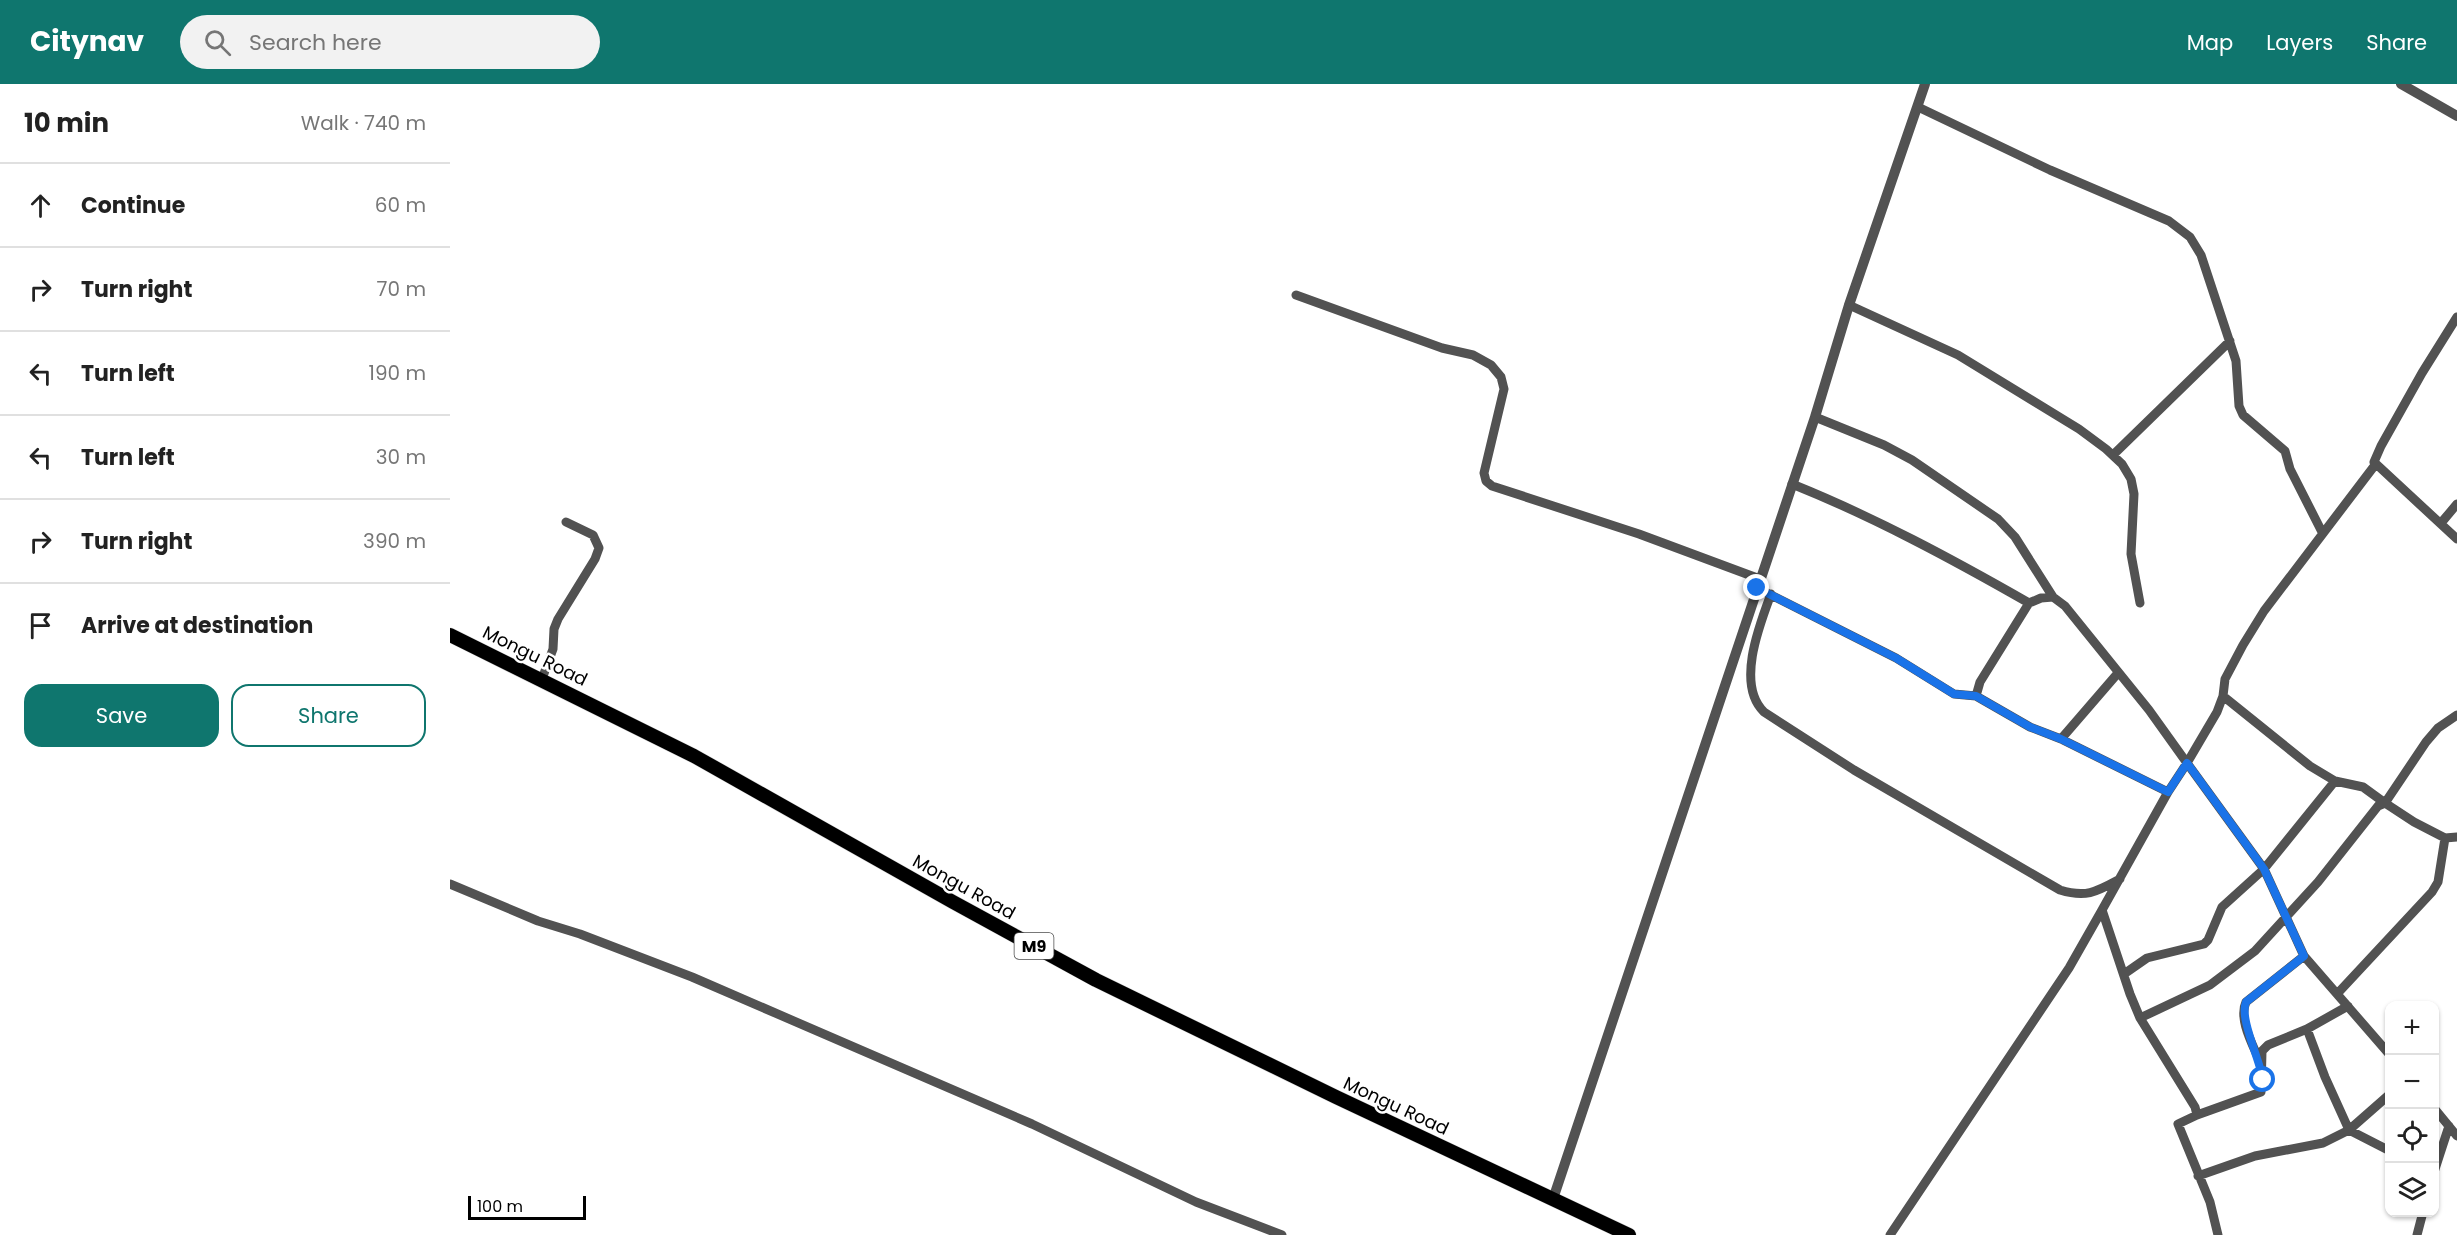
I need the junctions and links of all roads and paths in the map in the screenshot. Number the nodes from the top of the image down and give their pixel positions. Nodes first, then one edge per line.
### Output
1 (1925, 84) edge
2 (2406, 85) edge
3 (1918, 107) junction
4 (2457, 116) edge
5 (1296, 295) dead end
6 (1849, 305) junction
7 (2457, 317) edge
8 (2230, 341) junction
9 (1815, 417) junction
10 (2113, 455) junction
11 (2375, 465) junction
12 (1792, 484) junction
13 (2457, 504) edge
14 (566, 522) dead end
15 (2441, 523) junction
16 (2322, 532) junction
17 (2457, 539) edge
18 (1759, 584) junction
19 (1770, 594) junction
20 (2053, 597) junction
21 (2029, 603) junction
22 (2139, 603) dead end
23 (450, 635) edge
24 (2118, 672) junction
25 (542, 680) junction
26 (1976, 696) junction
27 (2223, 696) junction
28 (2457, 715) edge
29 (2061, 739) junction
30 (2187, 763) junction
31 (2336, 781) junction
32 (2168, 792) junction
33 (2385, 803) junction
34 (2445, 837) junction
35 (2457, 837) edge
36 (2264, 869) junction
37 (2120, 879) junction
38 (450, 884) edge
39 (2102, 910) junction
40 (2286, 919) junction
41 (2304, 956) junction
42 (2124, 974) junction
43 (2337, 994) junction
44 (2348, 1006) junction
45 (2140, 1018) junction
46 (2307, 1029) junction
47 (2385, 1049) edge
48 (2260, 1064) junction
49 (2385, 1098) edge
50 (2435, 1109) edge
51 (2197, 1114) junction
52 (2449, 1125) junction
53 (2349, 1130) junction
54 (2457, 1136) edge
55 (2385, 1148) edge
56 (2437, 1163) edge
57 (2198, 1176) junction
58 (1553, 1199) junction
59 (2422, 1217) edge
60 (1282, 1235) edge
61 (1629, 1235) edge
62 (1890, 1235) edge
63 (2218, 1235) edge
64 (2417, 1235) edge

1 - 3 street
2 - 4 street
3 - 6 street
3 - 8 street
5 - 18 street
6 - 9 street
6 - 10 street
7 - 11 street
8 - 10 street
8 - 16 street
9 - 12 street
9 - 20 street
10 - 22 street
11 - 15 street
11 - 16 street
12 - 18 street
12 - 21 street
13 - 15 street
14 - 25 street
15 - 17 street
16 - 27 street
18 - 19 street
18 - 58 street
19 - 26 street
19 - 37 street
20 - 21 street
20 - 24 street
21 - 26 street
23 - 25 main road, Mongu Road / M9
24 - 29 street
24 - 30 street
25 - 58 main road, Mongu Road / M9
26 - 29 street
27 - 30 street
27 - 31 street
28 - 33 street
29 - 32 street
30 - 32 street
30 - 36 street
31 - 33 street
31 - 36 street
32 - 37 street
33 - 34 street
33 - 40 street
34 - 35 street
34 - 43 street
36 - 40 street
36 - 42 street
37 - 39 street
38 - 60 street
39 - 42 street
39 - 62 street
40 - 41 street
40 - 45 street
41 - 43 street
41 - 48 street
42 - 45 street
43 - 44 street
44 - 46 street
44 - 47 street
45 - 51 street
46 - 48 street
46 - 53 street
48 - 51 street
49 - 53 street
50 - 52 street
51 - 57 street
52 - 54 street
52 - 56 street
53 - 55 street
53 - 57 street
57 - 63 street
58 - 61 main road, Mongu Road / M9
59 - 64 street

